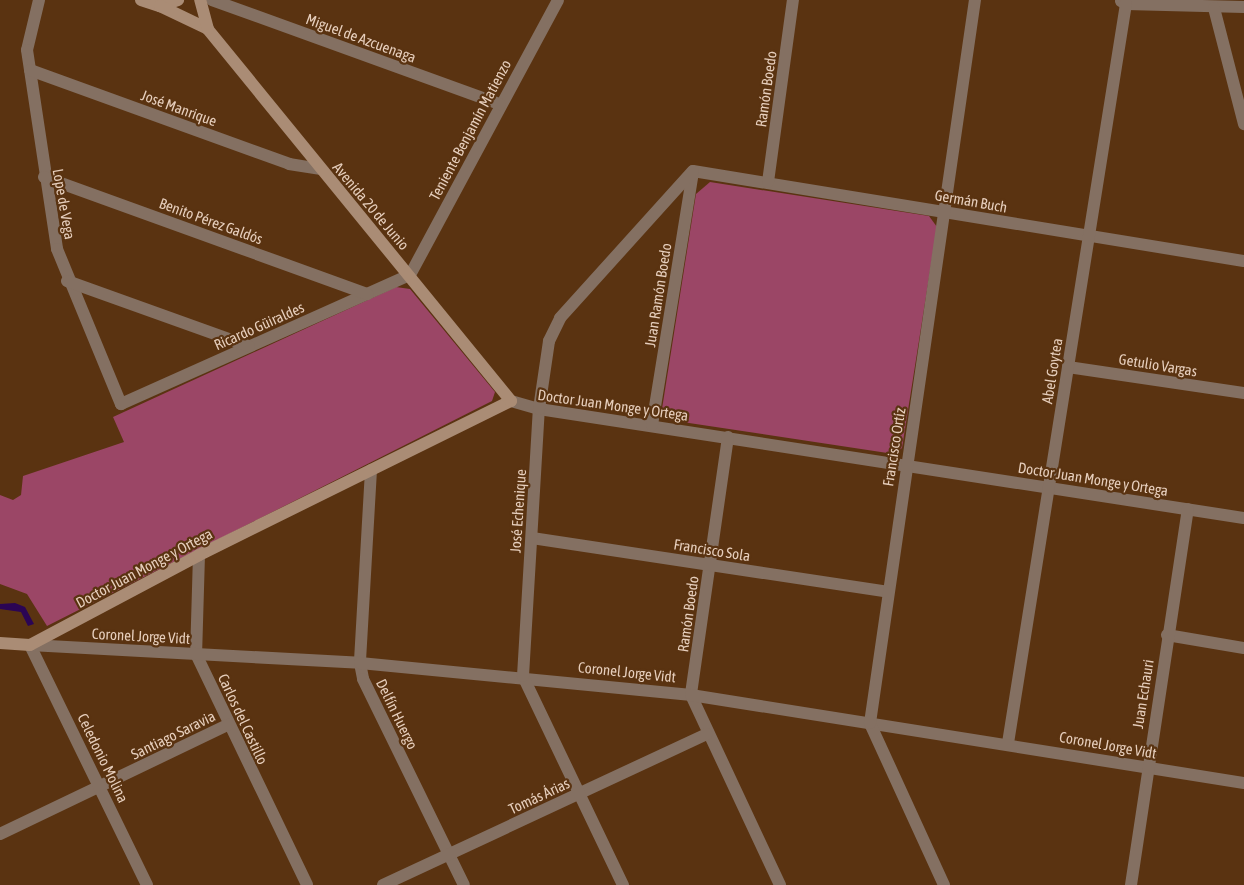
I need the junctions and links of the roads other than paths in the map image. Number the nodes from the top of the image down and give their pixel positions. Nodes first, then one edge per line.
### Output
1 (39, 0) edge
2 (141, 0) edge
3 (178, 0) edge
4 (200, 0) edge
5 (212, 0) edge
6 (558, 0) edge
7 (793, 0) edge
8 (975, 0) edge
9 (1123, 2) edge
10 (160, 6) junction
11 (1244, 7) edge
12 (1215, 8) junction
13 (208, 29) junction
14 (30, 70) junction
15 (500, 104) junction
16 (1244, 124) edge
17 (320, 169) junction
18 (693, 171) junction
19 (44, 177) junction
20 (768, 182) junction
21 (944, 212) junction
22 (1089, 236) junction
23 (1244, 261) edge
24 (410, 275) junction
25 (67, 280) junction
26 (367, 294) junction
27 (249, 346) junction
28 (1068, 367) junction
29 (1244, 393) edge
30 (511, 401) junction
31 (121, 404) joint
32 (539, 409) junction
33 (652, 425) junction
34 (728, 437) junction
35 (907, 466) junction
36 (371, 470) junction
37 (1048, 487) junction
38 (1188, 509) junction
39 (1244, 518) edge
40 (532, 538) junction
41 (199, 555) junction
42 (710, 565) junction
43 (887, 592) junction
44 (1167, 636) junction
45 (0, 643) edge
46 (30, 645) junction
47 (1244, 648) edge
48 (195, 654) junction
49 (360, 663) junction
50 (523, 676) junction
51 (691, 695) junction
52 (870, 723) junction
53 (228, 725) junction
54 (707, 734) junction
55 (1008, 743) junction
56 (1146, 767) junction
57 (1244, 783) edge
58 (100, 787) junction
59 (579, 793) junction
60 (0, 834) edge
61 (450, 855) junction
62 (147, 885) edge
63 (307, 885) edge
64 (384, 885) edge
65 (464, 885) edge
66 (623, 885) edge
67 (780, 885) edge
68 (944, 885) edge
69 (1131, 885) edge

1 - 14 street, Lope de Vega
2 - 10 street, Avenida 20 de Junio
3 - 10 street
4 - 13 street, Avenida 20 de Junio
5 - 15 street, Miguel de Azcuenaga
6 - 15 street, Teniente Benjamín Matienzo
7 - 20 street, Ramón Boedo
8 - 21 street, Francisco Ortíz
9 - 12 street
9 - 22 street, Abel Goytea
10 - 13 street, Avenida 20 de Junio
11 - 12 street
12 - 16 street
13 - 17 street, Avenida 20 de Junio
14 - 17 street, José Manrique
14 - 19 street, Lope de Vega
15 - 24 street, Teniente Benjamín Matienzo
17 - 24 street, Avenida 20 de Junio
18 - 20 street, Germán Buch
18 - 32 street, José Echenique
18 - 33 street, Juan Ramón Boedo
19 - 25 street, Lope de Vega
19 - 26 street, Benito Pérez Galdós
20 - 21 street, Germán Buch
21 - 22 street, Germán Buch
21 - 35 street, Francisco Ortíz
22 - 23 street, Germán Buch
22 - 28 street, Abel Goytea
24 - 26 street, Ricardo Güiraldes
24 - 30 street, Avenida 20 de Junio
25 - 27 street
25 - 31 street, Lope de Vega
26 - 27 street, Ricardo Güiraldes
27 - 31 street, Ricardo Güiraldes
28 - 29 street, Getulio Vargas
28 - 37 street, Abel Goytea
30 - 32 street, Doctor Juan Monge y Ortega
30 - 36 street, Doctor Juan Monge y Ortega
32 - 33 street, Doctor Juan Monge y Ortega
32 - 40 street, José Echenique
33 - 34 street, Doctor Juan Monge y Ortega
34 - 35 street, Doctor Juan Monge y Ortega
34 - 42 street, Ramón Boedo
35 - 37 street, Doctor Juan Monge y Ortega
35 - 43 street, Francisco Ortíz
36 - 41 street, Doctor Juan Monge y Ortega
36 - 49 street, Delfín Huergo
37 - 38 street, Doctor Juan Monge y Ortega
37 - 55 street, Abel Goytea
38 - 39 street, Doctor Juan Monge y Ortega
38 - 44 street, Juan Echauri
40 - 42 street, Francisco Sola
40 - 50 street, José Echenique
41 - 46 street, Doctor Juan Monge y Ortega
41 - 48 street, Carlos del Castillo
42 - 43 street, Francisco Sola
42 - 51 street, Ramón Boedo
43 - 52 street, Francisco Ortíz
44 - 47 street
44 - 56 street, Juan Echauri
45 - 46 street, Coronel Jorge Vidt
46 - 48 street, Coronel Jorge Vidt
46 - 58 street, Celedonio Molina
48 - 49 street, Coronel Jorge Vidt
48 - 53 street, Carlos del Castillo
49 - 50 street, Coronel Jorge Vidt
49 - 61 street, Delfín Huergo
50 - 51 street, Coronel Jorge Vidt
50 - 59 street, José Echenique
51 - 52 street, Coronel Jorge Vidt
51 - 54 street
52 - 55 street, Coronel Jorge Vidt
52 - 68 street
53 - 58 street, Santiago Saravia
53 - 63 street, Carlos del Castillo
54 - 59 street, Tomás Árias
54 - 67 street
55 - 56 street, Coronel Jorge Vidt
56 - 57 street, Coronel Jorge Vidt
56 - 69 street, Juan Echauri
58 - 60 street, Santiago Saravia
58 - 62 street, Celedonio Molina
59 - 61 street, Tomás Árias
59 - 66 street, José Echenique
61 - 64 street, Tomás Árias
61 - 65 street, Delfín Huergo

